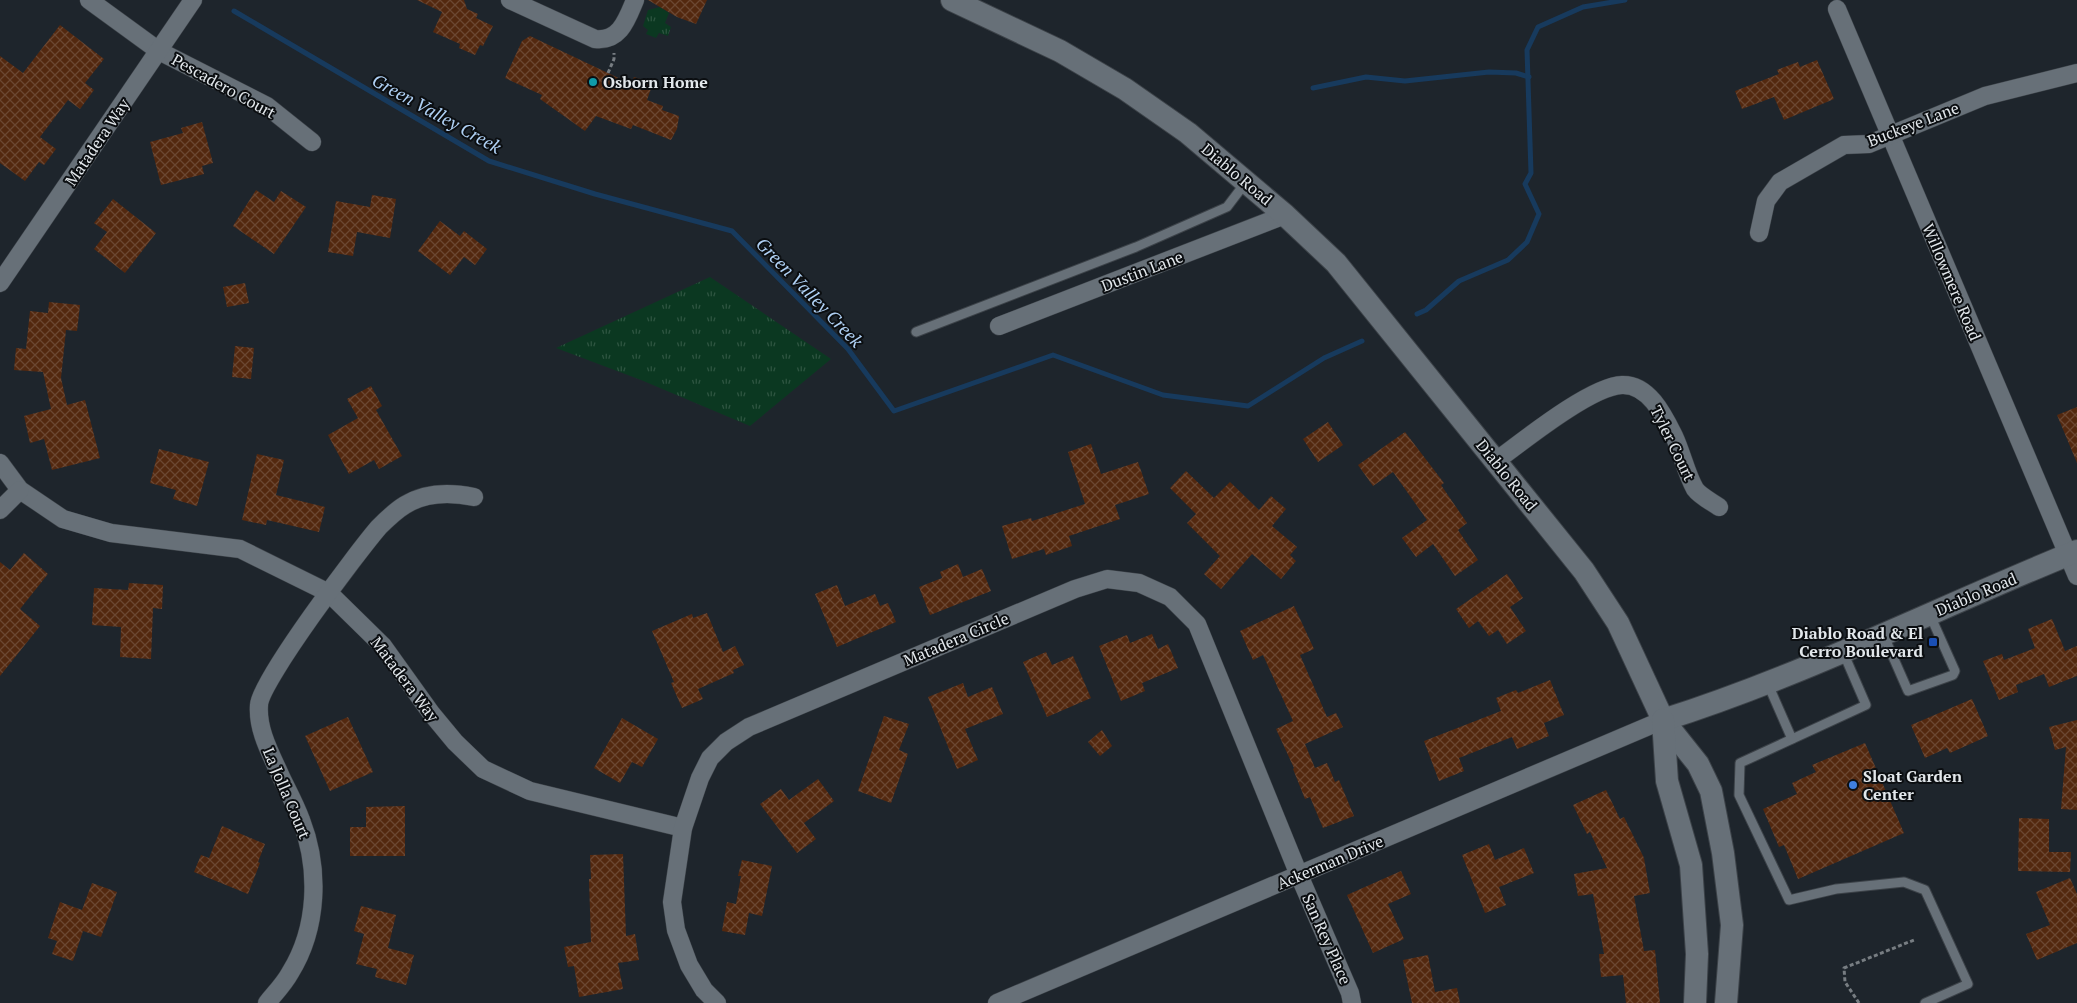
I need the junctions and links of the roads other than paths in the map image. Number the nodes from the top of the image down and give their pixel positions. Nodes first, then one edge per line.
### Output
1 (89, 0) edge
2 (193, 0) edge
3 (635, 0) edge
4 (952, 0) edge
5 (514, 1) edge
6 (1837, 9) dead end
7 (159, 50) junction
8 (2077, 73) edge
9 (1890, 134) junction
10 (312, 142) dead end
11 (1246, 182) junction
12 (1285, 215) junction
13 (1759, 233) dead end
14 (0, 283) edge
15 (999, 326) dead end
16 (916, 332) dead end
17 (1496, 461) junction
18 (0, 463) edge
19 (20, 490) junction
20 (474, 497) dead end
21 (1720, 507) dead end
22 (0, 510) edge
23 (2072, 553) edge
24 (2077, 576) edge
25 (329, 593) junction
26 (1929, 614) junction
27 (1883, 634) junction
28 (1843, 652) junction
29 (1767, 682) junction
30 (1663, 720) junction
31 (1792, 739) junction
32 (683, 828) junction
33 (1299, 875) junction
34 (267, 1003) edge
35 (717, 1003) edge
36 (996, 1003) edge
37 (1352, 1003) edge
38 (1695, 1003) edge
39 (1726, 1003) edge
40 (1926, 1003) edge

1 - 7 street, Pescadero Court
2 - 7 street, Matadera Way
3 - 5 street
4 - 11 street, Diablo Road
6 - 9 street, Willowmere Road
7 - 10 street, Pescadero Court
7 - 14 street, Matadera Way
8 - 9 street, Buckeye Lane
9 - 13 street, Buckeye Lane
9 - 23 street, Willowmere Road
11 - 12 street, Diablo Road
11 - 16 lane
12 - 15 street, Dustin Lane
12 - 17 street, Diablo Road
17 - 21 street, Tyler Court
17 - 30 street, Diablo Road
18 - 19 street, Matadera Way
19 - 22 street
19 - 25 street, Matadera Way
20 - 25 street, La Jolla Court
23 - 24 street, Willowmere Road
23 - 26 street, Diablo Road
25 - 32 street, Matadera Way
25 - 34 street, La Jolla Court
26 - 27 street, Diablo Road
26 - 27 lane
27 - 28 street, Diablo Road
28 - 29 street, Diablo Road
28 - 31 lane
29 - 30 street, Diablo Road
29 - 31 lane
30 - 33 street, Ackerman Drive
30 - 38 street
30 - 39 street
31 - 40 lane
32 - 33 street, Matadera Circle
32 - 35 street, Matadera Circle
33 - 36 street, Ackerman Drive
33 - 37 street, San Rey Place

